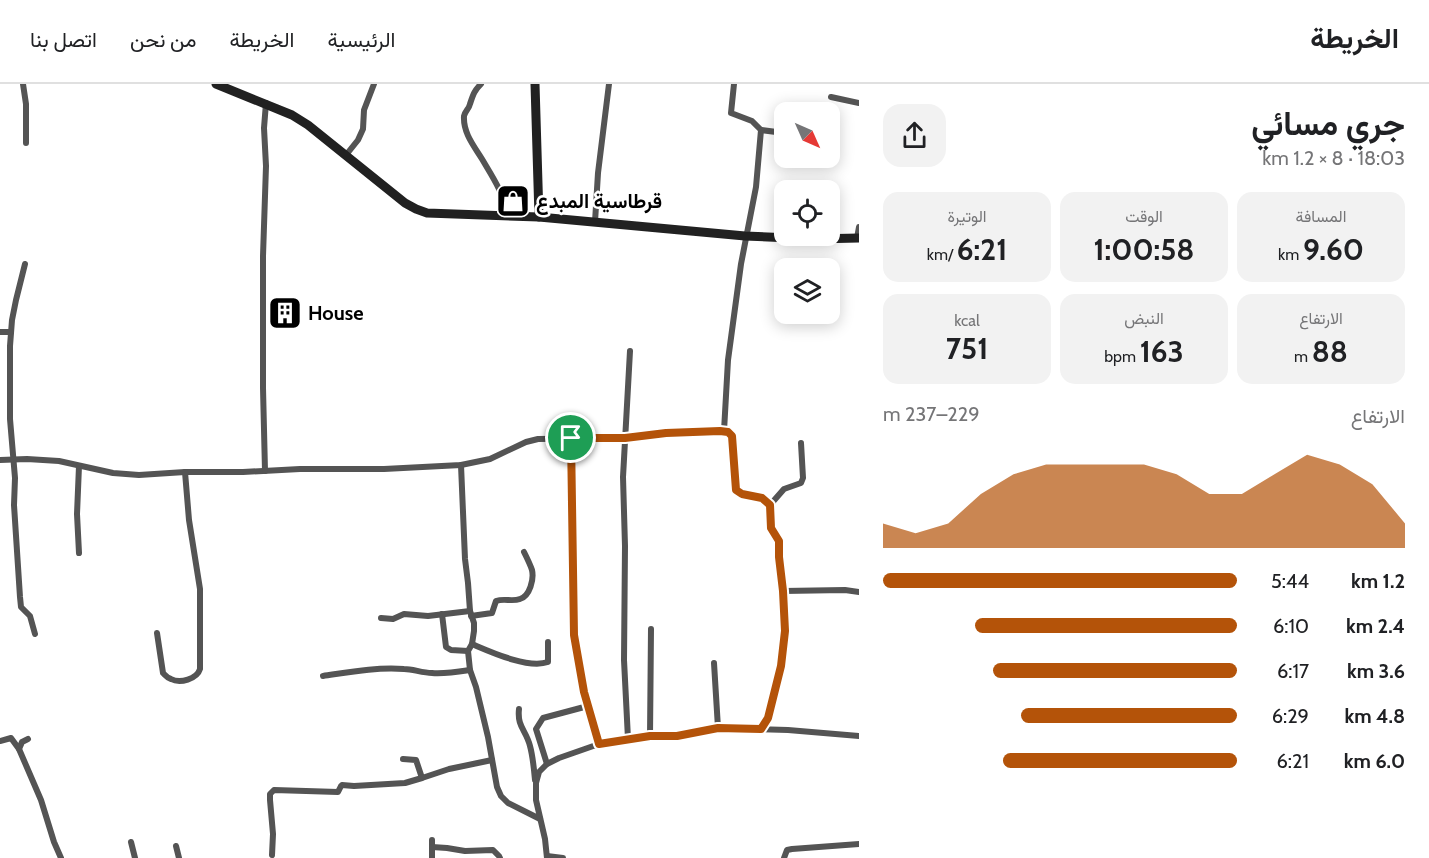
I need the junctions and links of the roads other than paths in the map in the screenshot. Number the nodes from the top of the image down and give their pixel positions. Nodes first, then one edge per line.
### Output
1 (23, 84) edge
2 (216, 84) edge
3 (374, 84) edge
4 (482, 84) edge
5 (535, 84) edge
6 (609, 84) edge
7 (734, 84) edge
8 (831, 97) dead end
9 (266, 103) junction
10 (859, 103) edge
11 (761, 130) junction
12 (774, 132) edge
13 (26, 143) dead end
14 (346, 155) junction
15 (507, 215) junction
16 (539, 217) junction
17 (595, 222) junction
18 (859, 227) edge
19 (746, 236) junction
20 (858, 238) edge
21 (25, 264) dead end
22 (0, 332) edge
23 (11, 332) junction
24 (630, 351) dead end
25 (724, 431) junction
26 (571, 438) junction
27 (625, 438) junction
28 (801, 443) dead end
29 (14, 459) junction
30 (0, 460) edge
31 (461, 465) junction
32 (79, 466) junction
33 (265, 471) junction
34 (185, 472) junction
35 (770, 505) junction
36 (524, 552) dead end
37 (79, 553) dead end
38 (783, 591) junction
39 (859, 592) edge
40 (470, 613) junction
41 (442, 614) junction
42 (381, 618) dead end
43 (651, 629) dead end
44 (157, 633) dead end
45 (35, 634) dead end
46 (548, 642) dead end
47 (472, 644) junction
48 (468, 651) junction
49 (714, 663) dead end
50 (470, 670) junction
51 (323, 676) dead end
52 (588, 706) junction
53 (519, 709) dead end
54 (718, 728) junction
55 (536, 729) junction
56 (761, 729) junction
57 (650, 736) junction
58 (859, 736) edge
59 (527, 737) junction
60 (28, 739) dead end
61 (628, 739) junction
62 (0, 741) edge
63 (599, 744) junction
64 (19, 748) junction
65 (403, 759) dead end
66 (492, 760) junction
67 (547, 764) junction
68 (422, 778) junction
69 (536, 783) junction
70 (540, 819) junction
71 (131, 842) dead end
72 (859, 844) edge
73 (176, 846) dead end
74 (465, 851) junction
75 (272, 855) dead end
76 (547, 857) edge
77 (61, 858) edge
78 (135, 858) edge
79 (179, 858) edge
80 (432, 858) edge
81 (462, 858) edge
82 (500, 858) edge
83 (562, 858) edge
84 (784, 858) edge

1 - 13 street
2 - 9 street
3 - 14 street
4 - 15 street
5 - 16 street
6 - 17 street
7 - 11 street
8 - 10 street
9 - 14 street
9 - 33 street
11 - 12 street
11 - 19 street
14 - 15 street
15 - 16 street
16 - 17 street
17 - 19 street
18 - 20 street
19 - 20 street
19 - 25 street
21 - 23 street
22 - 23 street
23 - 29 street
24 - 27 street
25 - 27 street
25 - 35 street
26 - 27 street
26 - 31 street
26 - 52 street
27 - 61 street
28 - 35 street
29 - 30 street
29 - 32 street
29 - 45 street
31 - 33 street
31 - 40 street
32 - 34 street
32 - 37 street
33 - 34 street
34 - 44 street
35 - 38 street
36 - 40 street
38 - 39 street
38 - 56 street
40 - 41 street
40 - 47 street
41 - 42 street
41 - 48 street
43 - 57 street
46 - 47 street
47 - 48 street
48 - 50 street
49 - 54 street
50 - 51 street
50 - 66 street
52 - 55 street
52 - 63 street
53 - 59 street
54 - 56 street
54 - 57 street
55 - 59 street
55 - 67 street
56 - 58 street
57 - 61 street
59 - 69 street
60 - 64 street
61 - 63 street
62 - 64 street
63 - 67 street
64 - 77 street
65 - 68 street
66 - 68 street
66 - 70 street
67 - 69 street
68 - 75 street
69 - 70 street
70 - 76 street
71 - 78 street
72 - 84 street
73 - 79 street
74 - 80 street
74 - 81 street
74 - 82 street
76 - 83 street

